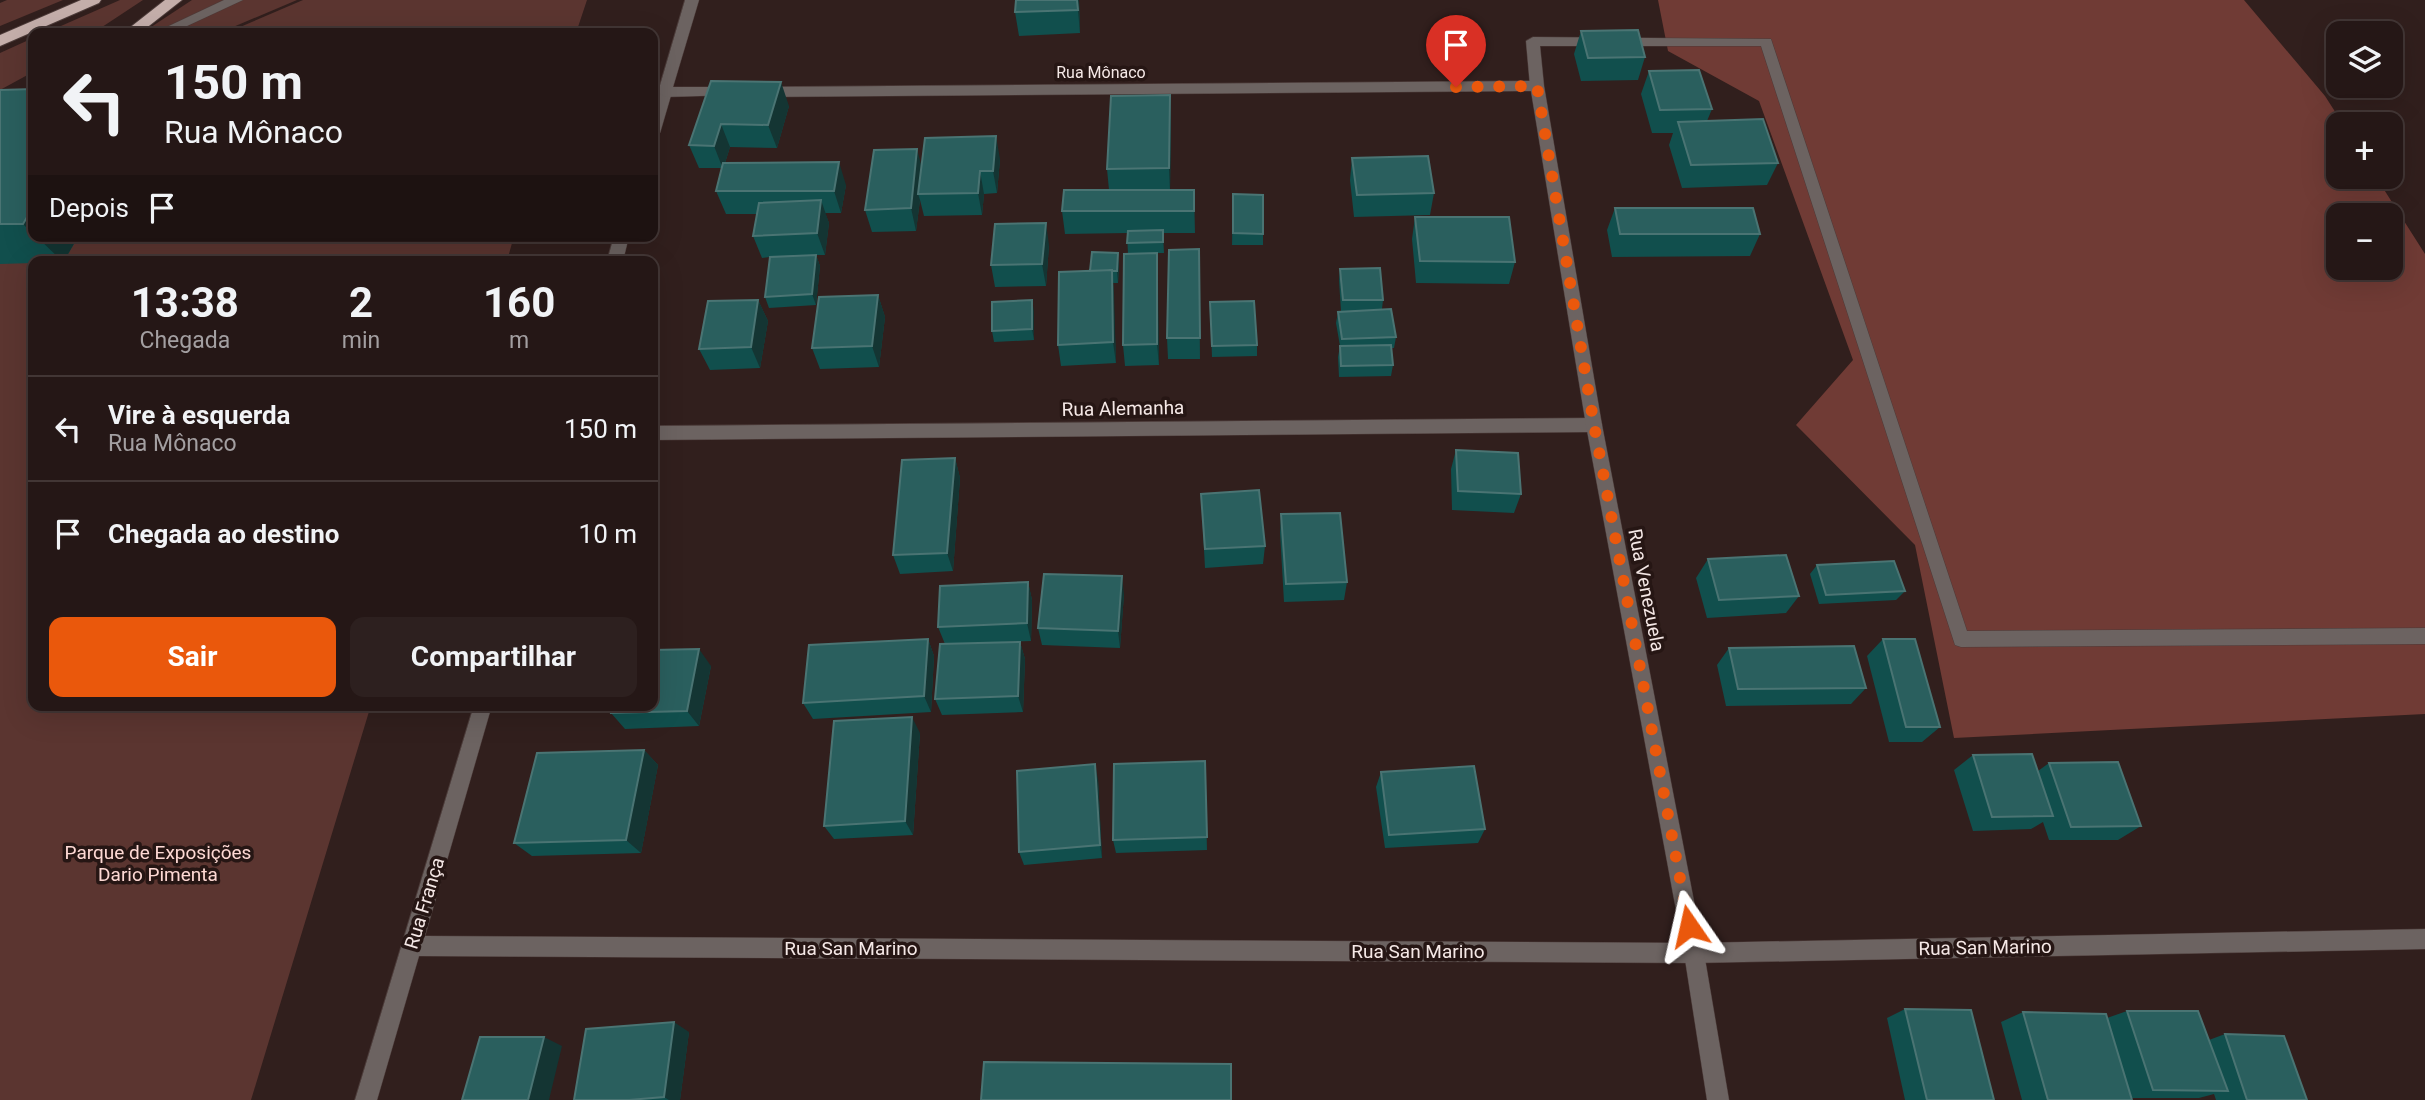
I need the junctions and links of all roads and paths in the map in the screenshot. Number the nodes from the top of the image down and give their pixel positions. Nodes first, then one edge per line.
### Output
1 (94, 0) edge
2 (175, 0) edge
3 (236, 0) edge
4 (692, 0) edge
5 (30, 28) edge
6 (137, 28) edge
7 (172, 28) edge
8 (28, 29) edge
9 (0, 41) edge
10 (1537, 86) junction
11 (665, 92) junction
12 (658, 115) edge
13 (1594, 425) junction
14 (658, 433) edge
15 (2425, 636) edge
16 (481, 711) edge
17 (2425, 939) edge
18 (412, 946) junction
19 (1694, 953) junction
20 (366, 1100) edge
21 (1718, 1100) edge

1 - 5 highway
2 - 6 highway
3 - 7 street
4 - 11 street
8 - 9 highway
10 - 11 street, Rua Mônaco
10 - 13 street, Rua Venezuela
10 - 15 street, Rua Venezuela
11 - 12 street
13 - 14 street, Rua Alemanha
13 - 19 street, Rua Venezuela
16 - 18 street, Rua França
17 - 19 street, Rua San Marino
18 - 19 street, Rua San Marino
18 - 20 street, Rua França
19 - 21 street, Rua Venezuela

